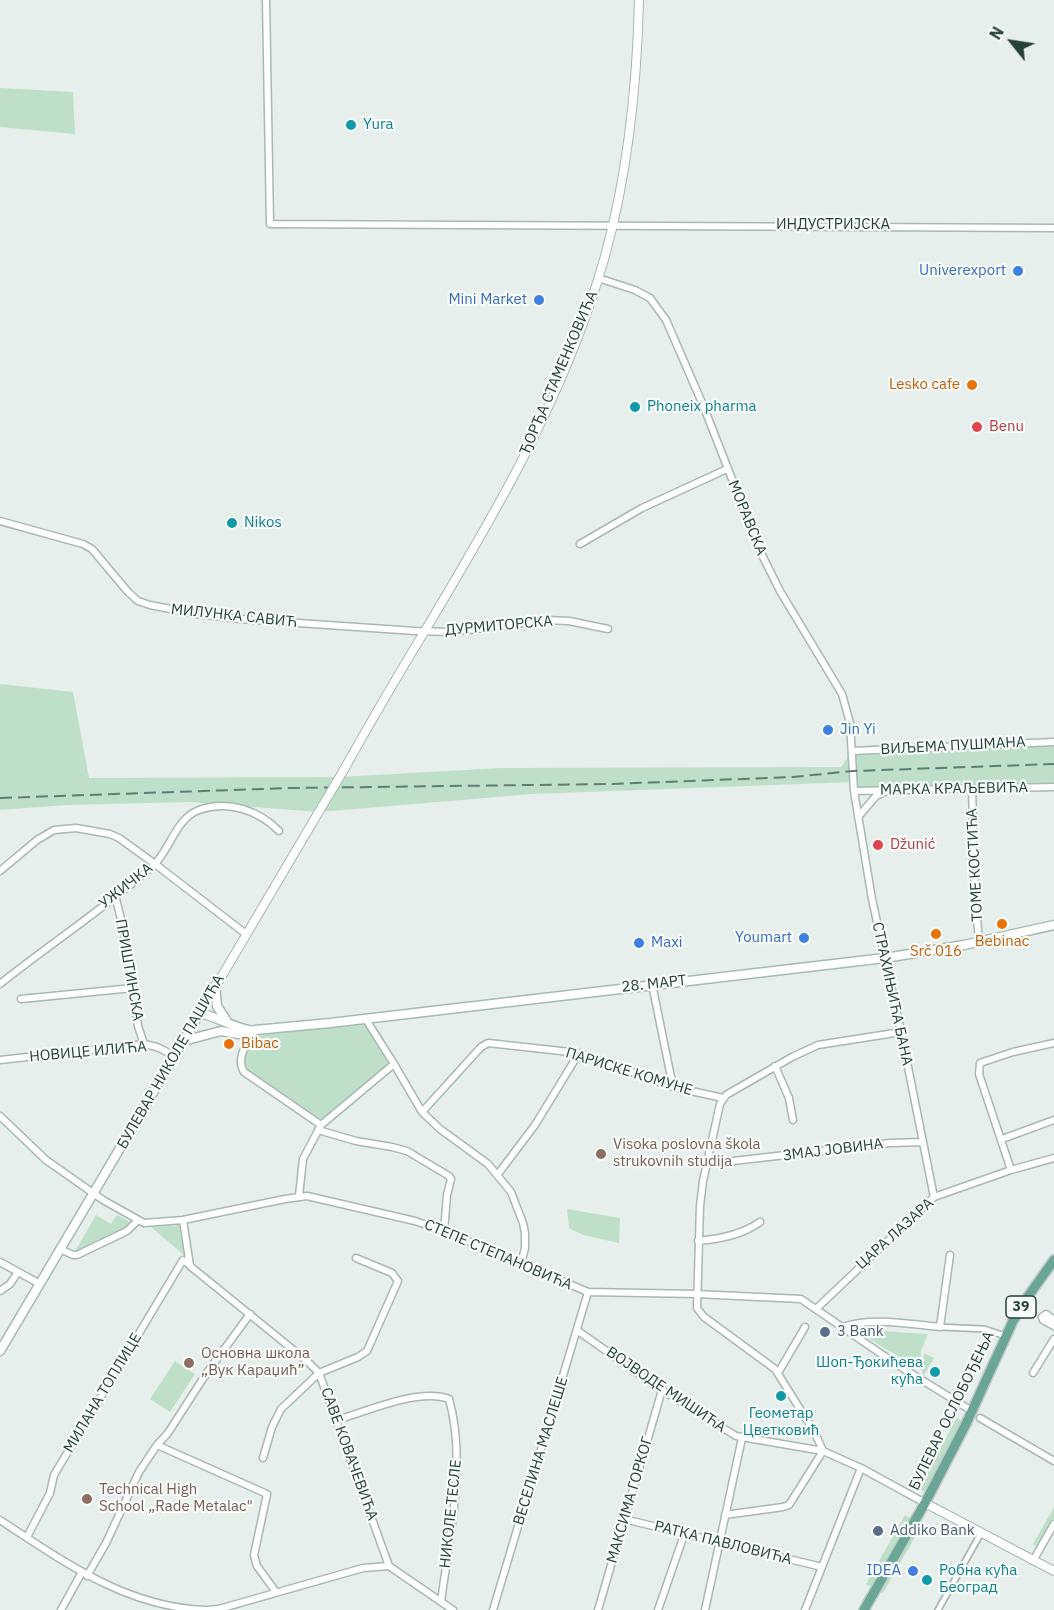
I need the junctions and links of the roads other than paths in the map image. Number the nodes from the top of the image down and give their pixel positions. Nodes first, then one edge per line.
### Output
1 (266, 0) edge
2 (639, 0) edge
3 (613, 225) junction
4 (1054, 228) edge
5 (598, 278) junction
6 (727, 469) junction
7 (0, 521) edge
8 (580, 544) dead end
9 (608, 629) dead end
10 (424, 631) junction
11 (1054, 742) edge
12 (852, 751) junction
13 (342, 773) joint
14 (1054, 787) edge
15 (972, 788) junction
16 (854, 791) junction
17 (887, 791) junction
18 (858, 818) junction
19 (279, 831) dead end
20 (155, 864) junction
21 (0, 870) edge
22 (115, 895) junction
23 (1054, 926) edge
24 (246, 934) junction
25 (979, 942) junction
26 (885, 958) junction
27 (0, 984) edge
28 (652, 984) junction
29 (215, 986) junction
30 (133, 988) junction
31 (21, 999) dead end
32 (200, 1013) junction
33 (365, 1018) junction
34 (228, 1023) junction
35 (254, 1030) junction
36 (221, 1031) junction
37 (901, 1032) junction
38 (183, 1041) junction
39 (144, 1044) junction
40 (1054, 1045) edge
41 (579, 1053) junction
42 (175, 1056) junction
43 (0, 1060) edge
44 (394, 1064) junction
45 (775, 1066) junction
46 (673, 1087) junction
47 (723, 1098) junction
48 (422, 1112) junction
49 (0, 1116) edge
50 (793, 1120) dead end
51 (1054, 1120) edge
52 (319, 1127) junction
53 (1002, 1139) junction
54 (923, 1142) junction
55 (1054, 1158) edge
56 (707, 1164) junction
57 (1011, 1170) junction
58 (498, 1174) junction
59 (93, 1194) junction
60 (299, 1196) junction
61 (934, 1197) junction
62 (183, 1220) junction
63 (137, 1221) junction
64 (760, 1222) dead end
65 (444, 1231) junction
66 (698, 1241) junction
67 (60, 1249) junction
68 (950, 1255) dead end
69 (356, 1258) dead end
70 (1054, 1260) edge
71 (0, 1262) edge
72 (521, 1264) junction
73 (190, 1266) junction
74 (18, 1272) junction
75 (40, 1284) junction
76 (0, 1291) edge
77 (588, 1292) junction
78 (696, 1294) junction
79 (816, 1309) junction
80 (250, 1314) junction
81 (1054, 1320) edge
82 (1054, 1326) edge
83 (805, 1327) dead end
84 (843, 1327) junction
85 (940, 1327) junction
86 (578, 1331) junction
87 (1005, 1336) junction
88 (1054, 1339) edge
89 (0, 1351) edge
90 (319, 1373) junction
91 (778, 1373) junction
92 (1033, 1373) dead end
93 (662, 1390) junction
94 (976, 1414) junction
95 (337, 1420) junction
96 (741, 1438) junction
97 (157, 1445) junction
98 (823, 1451) junction
99 (263, 1458) dead end
100 (1054, 1461) edge
101 (861, 1468) junction
102 (925, 1503) junction
103 (725, 1515) junction
104 (624, 1519) junction
105 (0, 1520) edge
106 (1054, 1524) edge
107 (981, 1533) junction
108 (684, 1535) junction
109 (27, 1537) junction
110 (720, 1544) junction
111 (1033, 1561) junction
112 (389, 1566) junction
113 (822, 1567) junction
114 (1054, 1571) edge
115 (84, 1574) junction
116 (276, 1592) junction
117 (441, 1602) junction
118 (61, 1610) edge
119 (206, 1610) edge
120 (453, 1610) edge
121 (493, 1610) edge
122 (598, 1610) edge
123 (658, 1610) edge
124 (705, 1610) edge
125 (805, 1610) edge
126 (864, 1610) edge
127 (938, 1610) edge

1 - 3 street, ИНДУСТРИЈСКА
2 - 3 street, ЂОРЂА СТАМЕНКОВИЋА
3 - 4 street, ИНДУСТРИЈСКА
3 - 5 street, ЂОРЂА СТАМЕНКОВИЋА
5 - 6 street, МОРАВСКА
5 - 10 street, ЂОРЂА СТАМЕНКОВИЋА
6 - 8 street
6 - 12 street, МОРАВСКА
7 - 10 street, МИЛУНКА САВИЋ
9 - 10 street, ДУРМИТОРСКА
10 - 13 street, ЂОРЂА СТАМЕНКОВИЋА
11 - 12 street, ВИЉЕМА ПУШМАНА
12 - 16 street, МОРАВСКА
13 - 24 street, БУЛЕВАР НИКОЛЕ ПАШИЋА, bridge
14 - 15 street, МАРКА КРАЉЕВИЋА
15 - 17 street, МАРКА КРАЉЕВИЋА
15 - 25 street, ТОМЕ КОСТИЋА
16 - 17 street, МАРКА КРАЉЕВИЋА
16 - 18 street, СТРАХИЊИЋА БАНА
17 - 18 street
18 - 26 street, СТРАХИЊИЋА БАНА
19 - 20 street, УЖИЧКА
20 - 21 street
20 - 22 street, УЖИЧКА
20 - 24 street
22 - 27 street, УЖИЧКА
22 - 30 street, ПРИШТИНСКА
23 - 25 main road, 28. МАРТ
24 - 29 street, БУЛЕВАР НИКОЛЕ ПАШИЋА
25 - 26 main road, 28. МАРТ
26 - 28 main road, 28. МАРТ
26 - 37 street, СТРАХИЊИЋА БАНА
28 - 33 main road, 28. МАРТ
28 - 46 street
29 - 32 street, БУЛЕВАР НИКОЛЕ ПАШИЋА
29 - 34 main road
30 - 31 street
30 - 39 street, ПРИШТИНСКА
32 - 34 main road, 28. МАРТ
32 - 36 main road
32 - 38 main road, БУЛЕВАР НИКОЛЕ ПАШИЋА
33 - 35 main road, 28. МАРТ
33 - 44 street
34 - 35 main road, 28. МАРТ
35 - 36 main road, 28. МАРТ
35 - 52 street
36 - 38 main road, 28. МАРТ
37 - 45 street
37 - 54 street, СТРАХИЊИЋА БАНА
38 - 42 main road, БУЛЕВАР НИКОЛЕ ПАШИЋА
39 - 42 street, НОВИЦЕ ИЛИЋА
39 - 43 street, НОВИЦЕ ИЛИЋА
40 - 53 street
41 - 46 street, ПАРИСКЕ КОМУНЕ
41 - 48 street, ПАРИСКЕ КОМУНЕ
41 - 58 street
42 - 59 main road, БУЛЕВАР НИКОЛЕ ПАШИЋА
44 - 48 street
44 - 52 street
45 - 47 street
45 - 50 street
46 - 47 street, ПАРИСКЕ КОМУНЕ
47 - 56 street
48 - 58 street
49 - 59 street
51 - 53 street
52 - 60 street
52 - 65 street
53 - 57 street
54 - 56 street, ЗМАЈ ЈОВИНА
54 - 61 street, СТРАХИЊИЋА БАНА
55 - 57 street, ЦАРА ЛАЗАРА
56 - 66 street
57 - 61 street, ЦАРА ЛАЗАРА
58 - 72 street
59 - 63 street
59 - 67 main road, БУЛЕВАР НИКОЛЕ ПАШИЋА
60 - 62 street, СТЕПЕ СТЕПАНОВИЋА
60 - 65 street, СТЕПЕ СТЕПАНОВИЋА
61 - 79 street, ЦАРА ЛАЗАРА
62 - 63 street, СТЕПЕ СТЕПАНОВИЋА
62 - 73 street
63 - 67 street
64 - 66 street
65 - 72 street, СТЕПЕ СТЕПАНОВИЋА
66 - 78 street
67 - 75 main road, БУЛЕВАР НИКОЛЕ ПАШИЋА
68 - 85 street
69 - 90 street
70 - 87 main road, БУЛЕВАР ОСЛОБОЂЕЊА / 39
71 - 74 street
72 - 77 street, СТЕПЕ СТЕПАНОВИЋА
73 - 80 street, САВЕ КОВАЧЕВИЋА
73 - 109 street, МИЛАНА ТОПЛИЦЕ
74 - 75 street
74 - 76 street
75 - 89 main road, БУЛЕВАР НИКОЛЕ ПАШИЋА
77 - 78 street, СТЕПЕ СТЕПАНОВИЋА
77 - 86 street, ВЕСЕЛИНА МАСЛЕШЕ
78 - 79 street, СТЕПЕ СТЕПАНОВИЋА
78 - 91 street
79 - 84 street
80 - 90 street, САВЕ КОВАЧЕВИЋА
80 - 97 street
81 - 82 street
83 - 91 street
84 - 85 street
84 - 94 street
85 - 87 street
86 - 93 street, ВОЈВОДЕ МИШИЋА
86 - 121 street, ВЕСЕЛИНА МАСЛЕШЕ
87 - 94 main road, БУЛЕВАР ОСЛОБОЂЕЊА / 39
88 - 92 street
90 - 95 street, САВЕ КОВАЧЕВИЋА
90 - 99 street
91 - 98 street
93 - 96 street, ВОЈВОДЕ МИШИЋА
93 - 104 street, МАКСИМА ГОРКОГ
94 - 100 street
94 - 102 main road, БУЛЕВАР ОСЛОБОЂЕЊА / 39
95 - 112 street, САВЕ КОВАЧЕВИЋА
95 - 117 street, НИКОЛЕ ТЕСЛЕ
96 - 98 street, ВОЈВОДЕ МИШИЋА
96 - 103 street
97 - 115 street
97 - 116 street
98 - 101 street, ВОЈВОДЕ МИШИЋА
98 - 103 street
101 - 102 street, ВОЈВОДЕ МИШИЋА
101 - 113 street
102 - 107 street
102 - 126 main road, БУЛЕВАР ОСЛОБОЂЕЊА / 39
103 - 110 street
104 - 108 street, РАТКА ПАВЛОВИЋА
104 - 122 street, МАКСИМА ГОРКОГ
105 - 109 street
106 - 111 street
107 - 111 street
107 - 127 street
108 - 110 street, РАТКА ПАВЛОВИЋА
108 - 123 street
109 - 115 street
110 - 113 street, РАТКА ПАВЛОВИЋА
110 - 124 street
111 - 114 street
112 - 116 street
112 - 117 street
113 - 125 street
115 - 118 street
115 - 119 street
116 - 119 street
117 - 120 street

